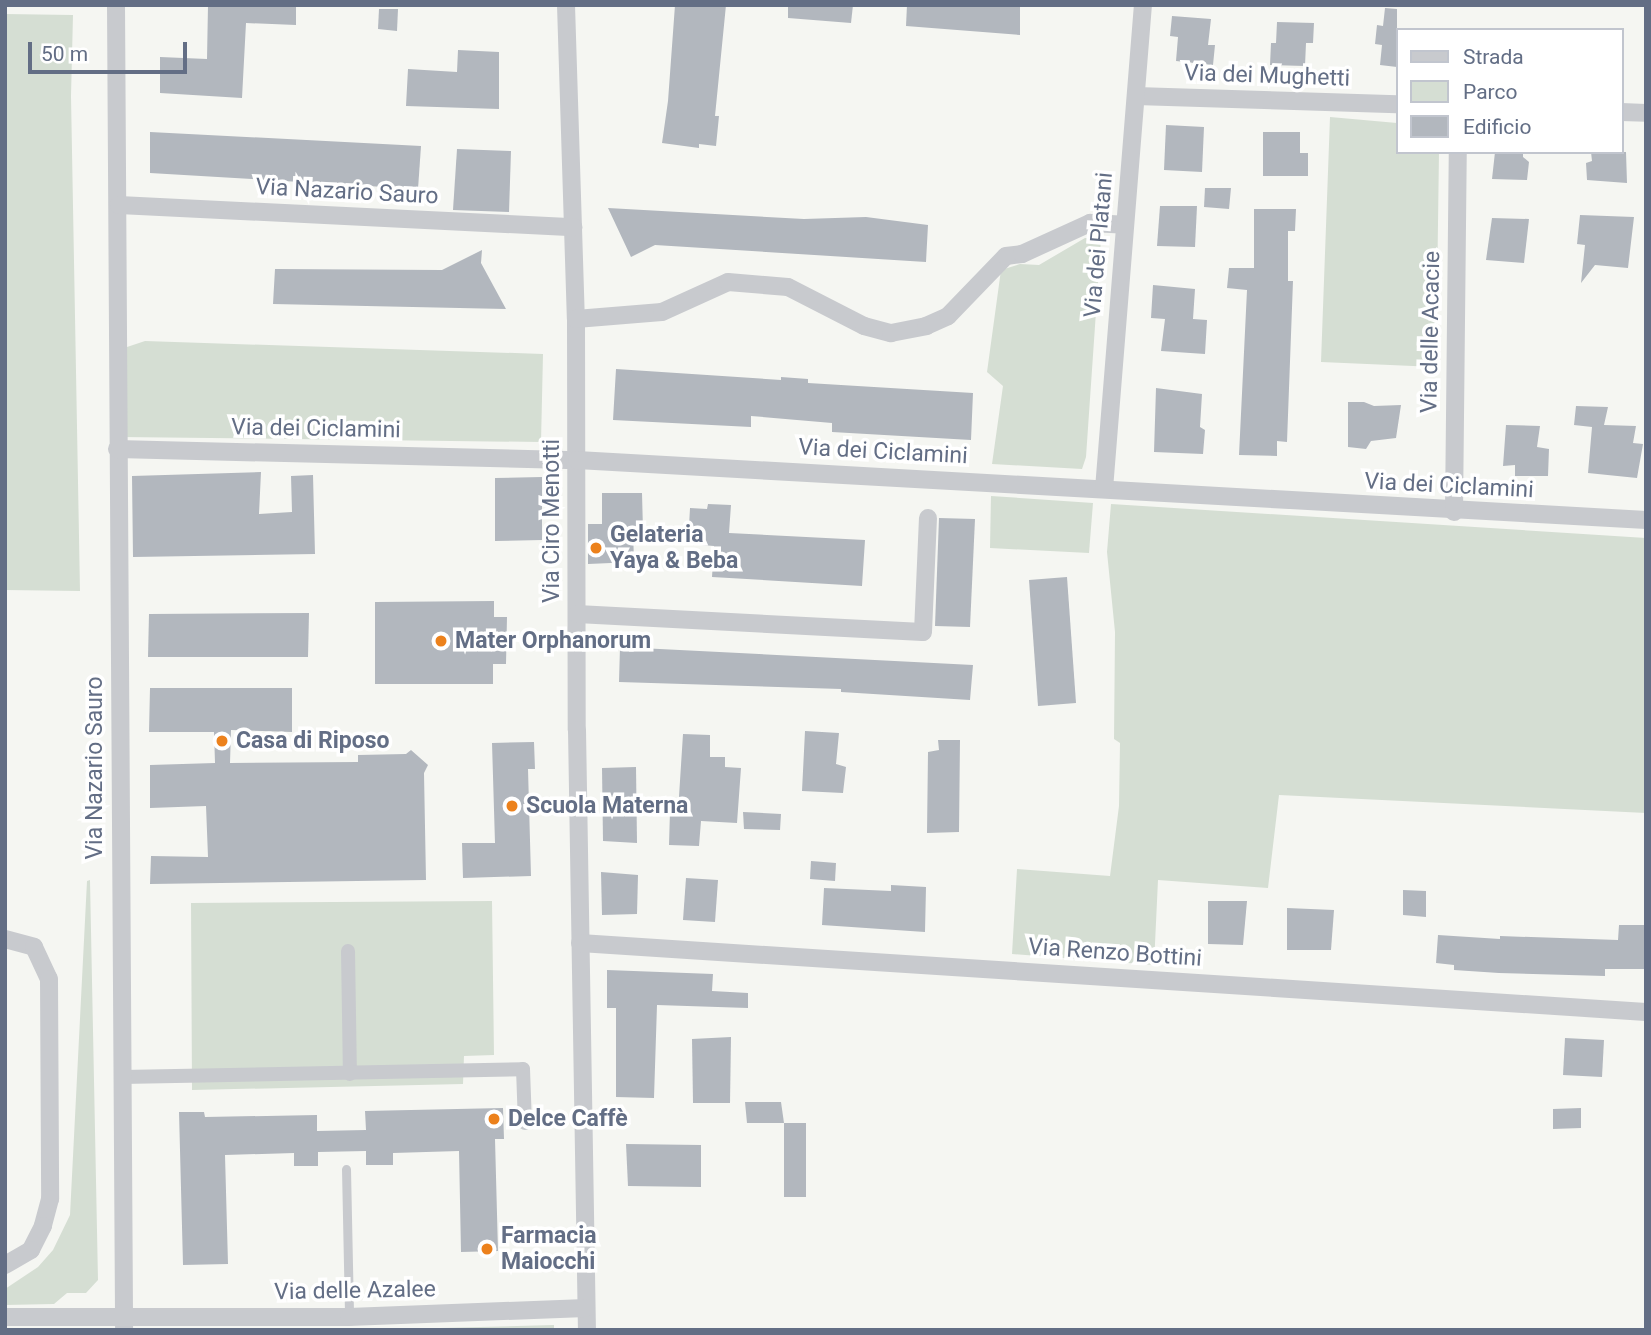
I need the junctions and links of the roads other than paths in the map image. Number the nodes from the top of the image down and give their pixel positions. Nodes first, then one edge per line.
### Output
1 (116, 5) edge
2 (566, 5) edge
3 (1143, 5) edge
4 (1136, 96) junction
5 (1396, 104) edge
6 (1623, 112) edge
7 (1646, 113) edge
8 (1458, 154) edge
9 (118, 205) junction
10 (1125, 225) junction
11 (573, 228) junction
12 (576, 319) junction
13 (117, 449) junction
14 (577, 460) junction
15 (1104, 489) junction
16 (1454, 512) junction
17 (928, 518) dead end
18 (1646, 520) edge
19 (577, 614) junction
20 (5, 939) edge
21 (580, 943) junction
22 (348, 951) dead end
23 (1646, 1012) edge
24 (350, 1074) junction
25 (122, 1077) junction
26 (525, 1123) dead end
27 (346, 1169) dead end
28 (5, 1265) edge
29 (586, 1308) junction
30 (5, 1317) edge
31 (349, 1317) junction
32 (124, 1323) edge
33 (587, 1330) edge

1 - 9 street, Via Nazario Sauro
2 - 11 street, Via Ciro Menotti
3 - 4 street, Via dei Platani
4 - 5 street, Via dei Mughetti
4 - 10 street, Via dei Platani
6 - 7 street
8 - 16 street, Via delle Acacie
9 - 11 street, Via Nazario Sauro
9 - 13 street, Via Nazario Sauro
10 - 12 street
10 - 15 street, Via dei Platani
11 - 12 street, Via Ciro Menotti
12 - 14 street, Via Ciro Menotti
13 - 14 street, Via dei Ciclamini
13 - 25 street, Via Nazario Sauro
14 - 15 street, Via dei Ciclamini
14 - 19 street, Via Ciro Menotti
15 - 16 street, Via dei Ciclamini
16 - 18 street, Via dei Ciclamini
17 - 19 street
19 - 21 street, Via Ciro Menotti
20 - 28 street
21 - 23 street, Via Renzo Bottini
21 - 29 street, Via Ciro Menotti
22 - 24 street
24 - 25 street
24 - 26 street
25 - 32 street, Via Nazario Sauro
27 - 31 lane
29 - 31 street, Via delle Azalee
29 - 33 street, Via Ciro Menotti
30 - 32 street, Via delle Azalee
31 - 32 street, Via delle Azalee

